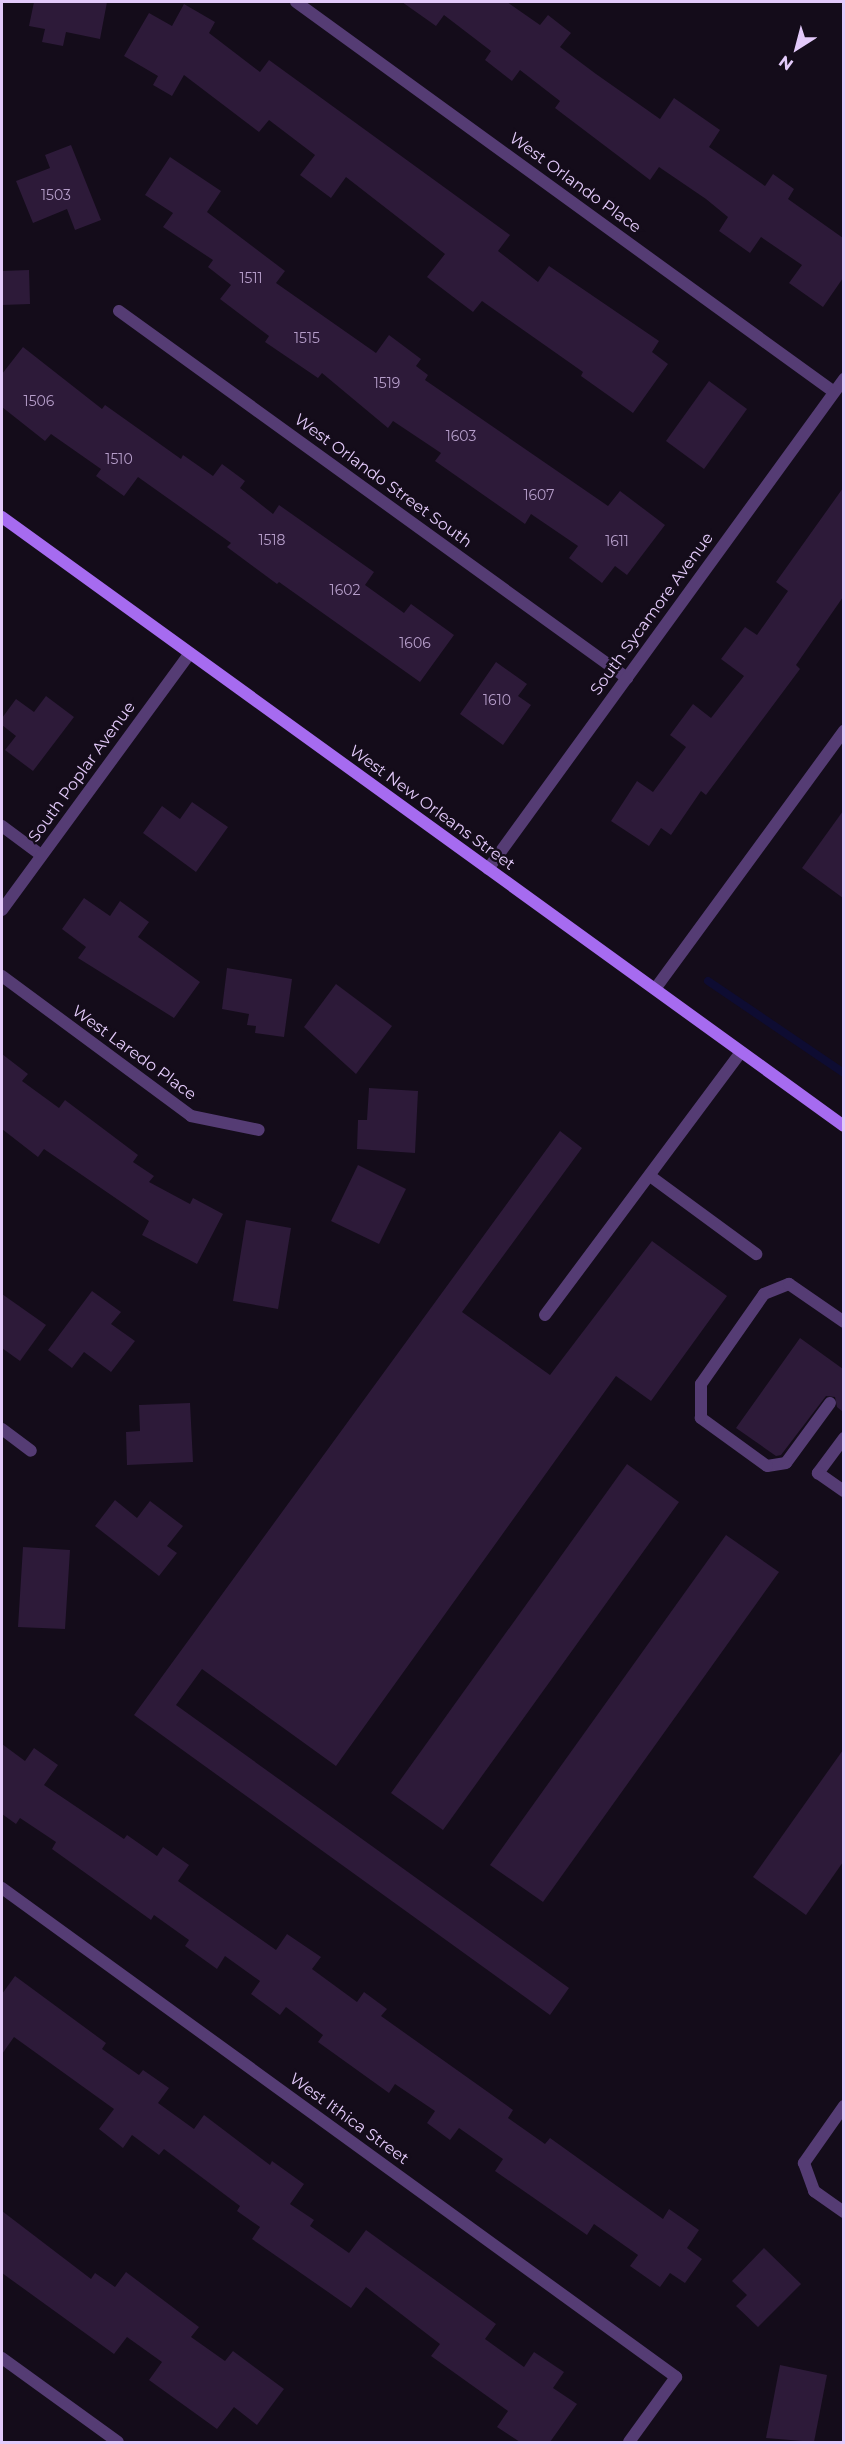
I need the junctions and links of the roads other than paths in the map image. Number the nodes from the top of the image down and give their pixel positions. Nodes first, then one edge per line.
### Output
1 (296, 2) edge
2 (119, 311) dead end
3 (843, 379) edge
4 (834, 392) junction
5 (2, 517) edge
6 (190, 653) junction
7 (627, 678) junction
8 (843, 731) edge
9 (2, 826) edge
10 (41, 855) junction
11 (488, 869) junction
12 (2, 910) edge
13 (2, 976) edge
14 (655, 989) junction
15 (741, 1052) junction
16 (843, 1126) edge
17 (259, 1130) dead end
18 (650, 1176) junction
19 (756, 1254) dead end
20 (545, 1315) dead end
21 (843, 1322) edge
22 (830, 1402) dead end
23 (2, 1430) edge
24 (843, 1438) edge
25 (31, 1451) dead end
26 (843, 1491) edge
27 (2, 1888) edge
28 (843, 2106) edge
29 (843, 2212) edge
30 (2, 2358) edge
31 (118, 2442) edge
32 (629, 2442) edge

1 - 4 street, West Orlando Place
2 - 7 street, West Orlando Street South
3 - 4 street, South Sycamore Avenue
4 - 7 street, South Sycamore Avenue
5 - 6 main road, West New Orleans Street
6 - 10 street, South Poplar Avenue
6 - 11 main road, West New Orleans Street
7 - 11 street, South Sycamore Avenue
8 - 14 street
9 - 10 street
10 - 12 street, South Poplar Avenue
11 - 14 main road, West New Orleans Street
13 - 17 street, West Laredo Place
14 - 15 main road, West New Orleans Street
15 - 16 main road, West New Orleans Street
15 - 18 street
18 - 19 street
18 - 20 street
21 - 22 street
23 - 25 street
24 - 26 street
27 - 32 street, West Ithica Street
28 - 29 street
30 - 31 street

